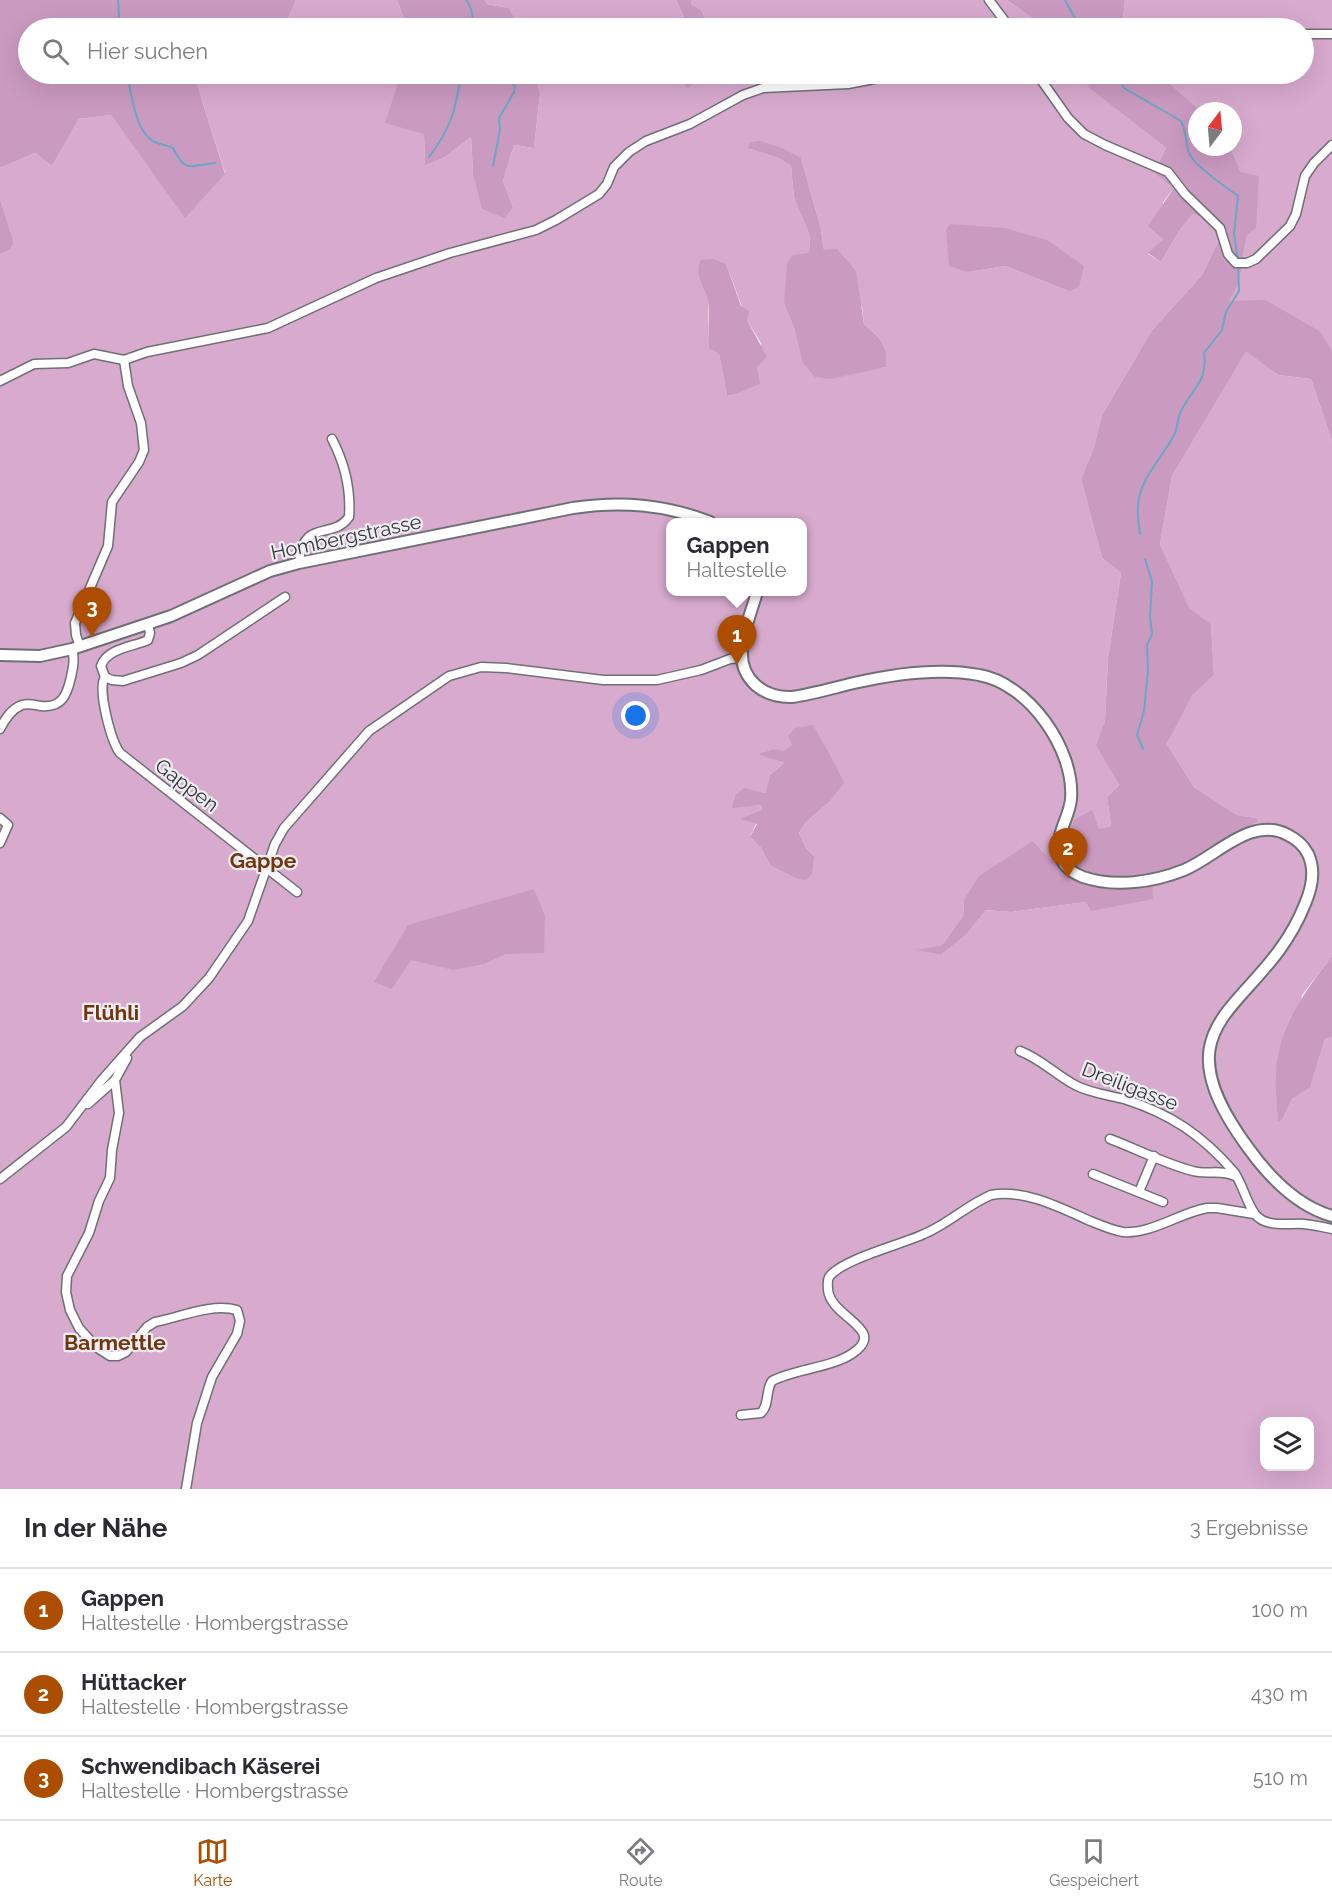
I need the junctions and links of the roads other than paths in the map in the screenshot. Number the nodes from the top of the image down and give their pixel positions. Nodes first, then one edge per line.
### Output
1 (989, 0) edge
2 (1002, 18) edge
3 (1314, 34) edge
4 (1332, 34) edge
5 (848, 84) edge
6 (1044, 84) edge
7 (1332, 145) edge
8 (124, 360) junction
9 (0, 381) edge
10 (332, 439) dead end
11 (698, 518) edge
12 (299, 563) junction
13 (756, 596) edge
14 (285, 597) dead end
15 (148, 624) junction
16 (76, 648) junction
17 (0, 655) edge
18 (742, 658) junction
19 (105, 677) junction
20 (0, 729) edge
21 (0, 818) edge
22 (0, 843) edge
23 (266, 869) junction
24 (297, 892) dead end
25 (135, 1043) junction
26 (1020, 1051) dead end
27 (115, 1080) junction
28 (80, 1110) junction
29 (1110, 1139) dead end
30 (1154, 1156) junction
31 (1093, 1174) dead end
32 (1238, 1177) junction
33 (0, 1179) edge
34 (1139, 1192) junction
35 (1163, 1202) dead end
36 (1254, 1214) junction
37 (1332, 1216) edge
38 (1332, 1229) edge
39 (741, 1415) dead end
40 (186, 1489) edge

1 - 2 street
3 - 4 street
5 - 8 street
6 - 7 street
8 - 9 street
8 - 16 street
10 - 12 street
11 - 12 street, Hombergstrasse
12 - 15 street, Hombergstrasse
13 - 18 street
14 - 19 street
15 - 16 street, Hombergstrasse
15 - 19 street
16 - 17 street, Hombergstrasse
16 - 20 street
18 - 23 street
18 - 37 street
19 - 23 street, Gappen
21 - 22 street
23 - 24 street, Gappen
23 - 25 street
25 - 27 street
25 - 28 street
26 - 32 street, Dreiligasse
27 - 28 street
27 - 40 street
28 - 33 street
29 - 30 street
30 - 32 street
30 - 34 street
31 - 34 street
32 - 36 street, Dreiligasse
34 - 35 street
36 - 38 street
36 - 39 street

